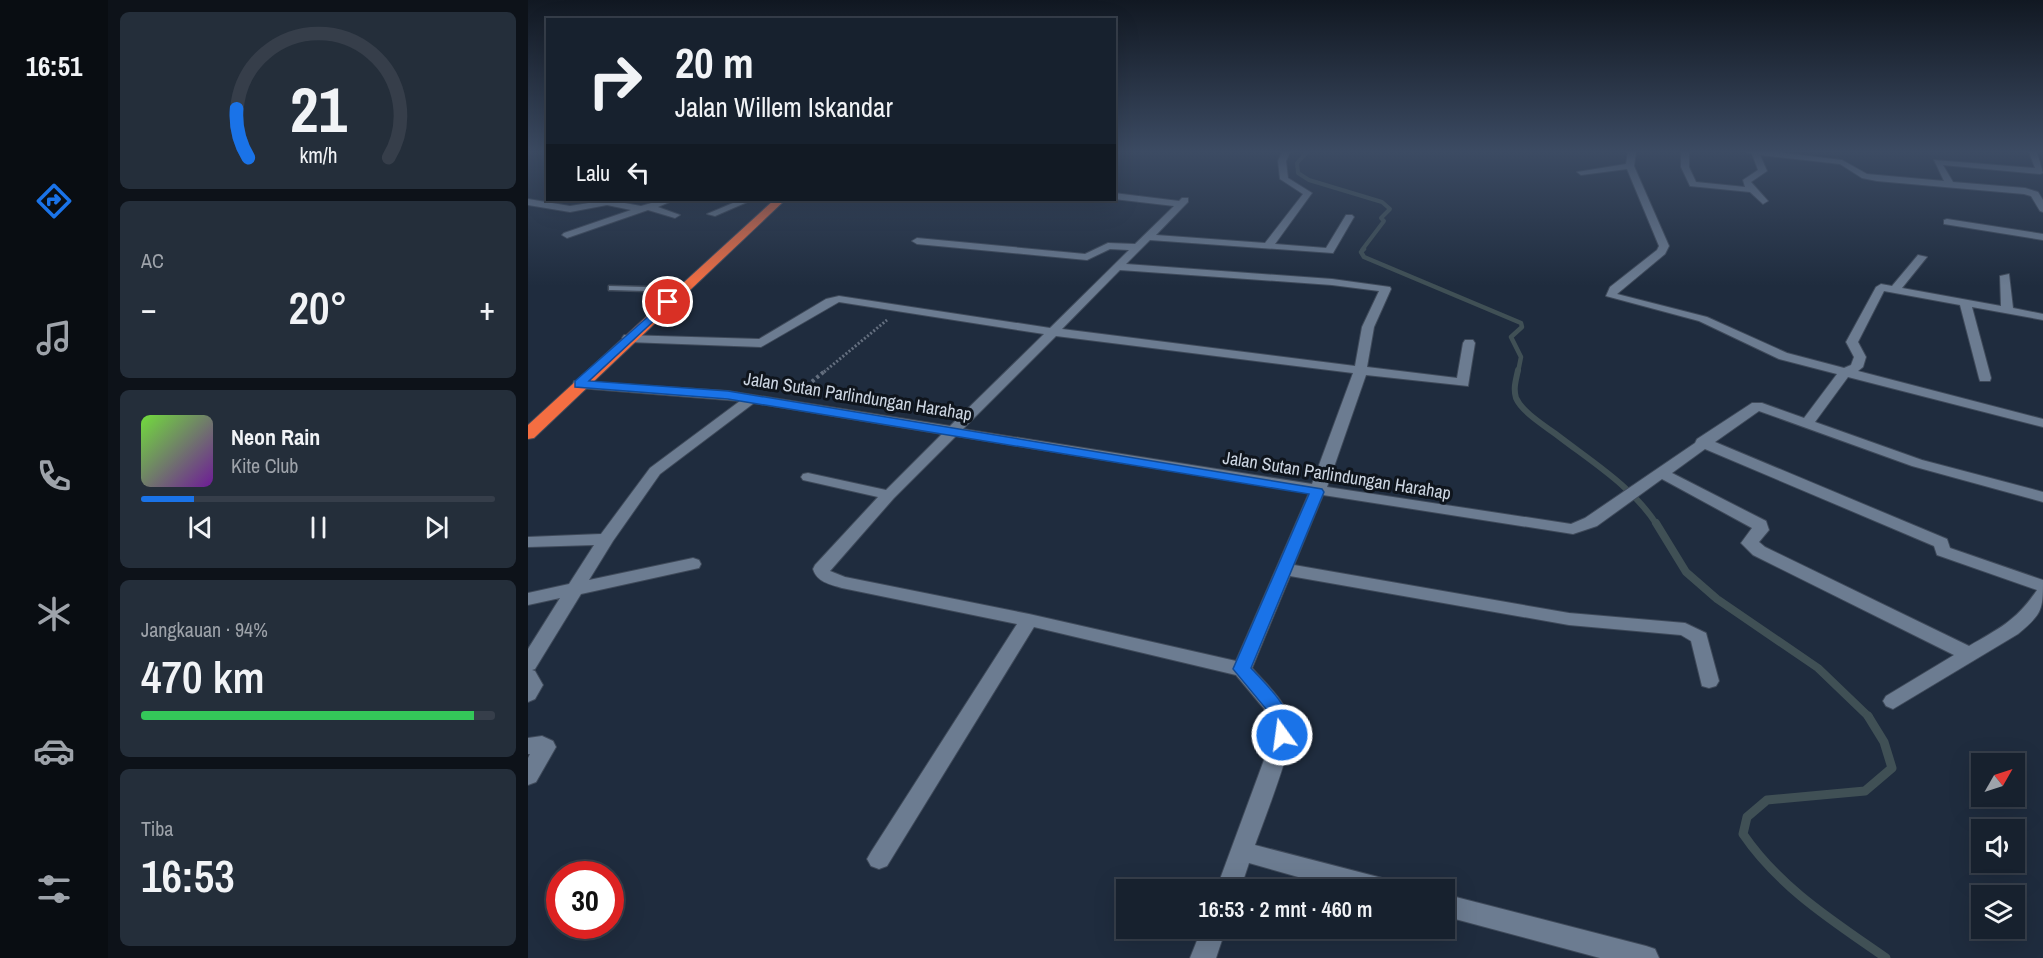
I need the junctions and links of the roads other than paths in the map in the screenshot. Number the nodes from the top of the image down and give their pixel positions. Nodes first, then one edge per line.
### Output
1 (1122, 197) edge
2 (1305, 197) edge
3 (1643, 197) edge
4 (1759, 197) edge
5 (667, 201) edge
6 (744, 201) edge
7 (779, 201) edge
8 (1763, 201) dead end
9 (528, 202) edge
10 (644, 208) junction
11 (712, 214) dead end
12 (675, 215) dead end
13 (1349, 217) dead end
14 (1947, 222) dead end
15 (567, 235) dead end
16 (1148, 237) junction
17 (2043, 237) edge
18 (917, 241) dead end
19 (1138, 247) junction
20 (1267, 247) junction
21 (1922, 257) dead end
22 (1119, 267) junction
23 (2005, 276) dead end
24 (612, 288) dead end
25 (1896, 288) junction
26 (681, 290) junction
27 (1965, 302) junction
28 (2007, 310) junction
29 (2043, 317) edge
30 (1055, 332) junction
31 (628, 339) junction
32 (1469, 343) dead end
33 (1361, 369) junction
34 (1845, 372) junction
35 (1985, 378) dead end
36 (579, 384) junction
37 (751, 399) junction
38 (2043, 423) edge
39 (1807, 424) junction
40 (954, 430) junction
41 (528, 434) edge
42 (1702, 442) junction
43 (1661, 473) junction
44 (808, 477) dead end
45 (1317, 492) junction
46 (890, 495) junction
47 (2043, 497) edge
48 (606, 539) junction
49 (528, 542) edge
50 (693, 564) dead end
51 (1284, 569) junction
52 (2043, 586) edge
53 (574, 588) junction
54 (2043, 594) edge
55 (528, 599) edge
56 (1029, 620) junction
57 (1971, 655) junction
58 (528, 664) edge
59 (1242, 669) junction
60 (528, 676) edge
61 (1710, 681) dead end
62 (528, 694) edge
63 (1893, 701) dead end
64 (528, 746) edge
65 (528, 777) edge
66 (1241, 851) junction
67 (879, 859) dead end
68 (1231, 879) edge
69 (1345, 879) edge
70 (1455, 908) edge
71 (1210, 939) edge
72 (1203, 958) edge
73 (1646, 958) edge

1 - 16 street
2 - 20 street
3 - 34 street
4 - 8 street
5 - 10 street
6 - 11 street
7 - 26 highway
9 - 10 street
10 - 12 street
10 - 15 street
13 - 20 street
14 - 17 street
16 - 19 street
16 - 20 street
18 - 19 street
19 - 22 street
21 - 25 street
22 - 30 street
22 - 33 street
23 - 28 street
24 - 26 lane
25 - 27 street
25 - 34 street
26 - 31 highway
27 - 28 street
27 - 35 street
28 - 29 street
30 - 31 street
30 - 33 street
30 - 40 street
31 - 36 highway
32 - 33 street
33 - 45 street
34 - 38 street
34 - 39 street
36 - 37 street, Jalan Sutan Parlindungan Harahap
36 - 41 highway
37 - 40 street, Jalan Sutan Parlindungan Harahap
37 - 48 street
39 - 42 street, Jalan Sutan Parlindungan Harahap
39 - 47 street, Jalan Sutan Parlindungan Harahap
40 - 45 street, Jalan Sutan Parlindungan Harahap
40 - 46 street
42 - 43 street, Jalan Sutan Parlindungan Harahap
42 - 52 street
43 - 45 street, Jalan Sutan Parlindungan Harahap
43 - 57 street
44 - 46 street
45 - 51 street
46 - 56 street
48 - 49 street
48 - 53 street
50 - 53 street
51 - 59 street
51 - 61 street
53 - 55 street
53 - 58 street
54 - 57 street
56 - 59 street
56 - 67 street
57 - 63 street
59 - 66 street
60 - 62 street
64 - 65 street
66 - 68 street
66 - 69 street
70 - 73 street
71 - 72 street

